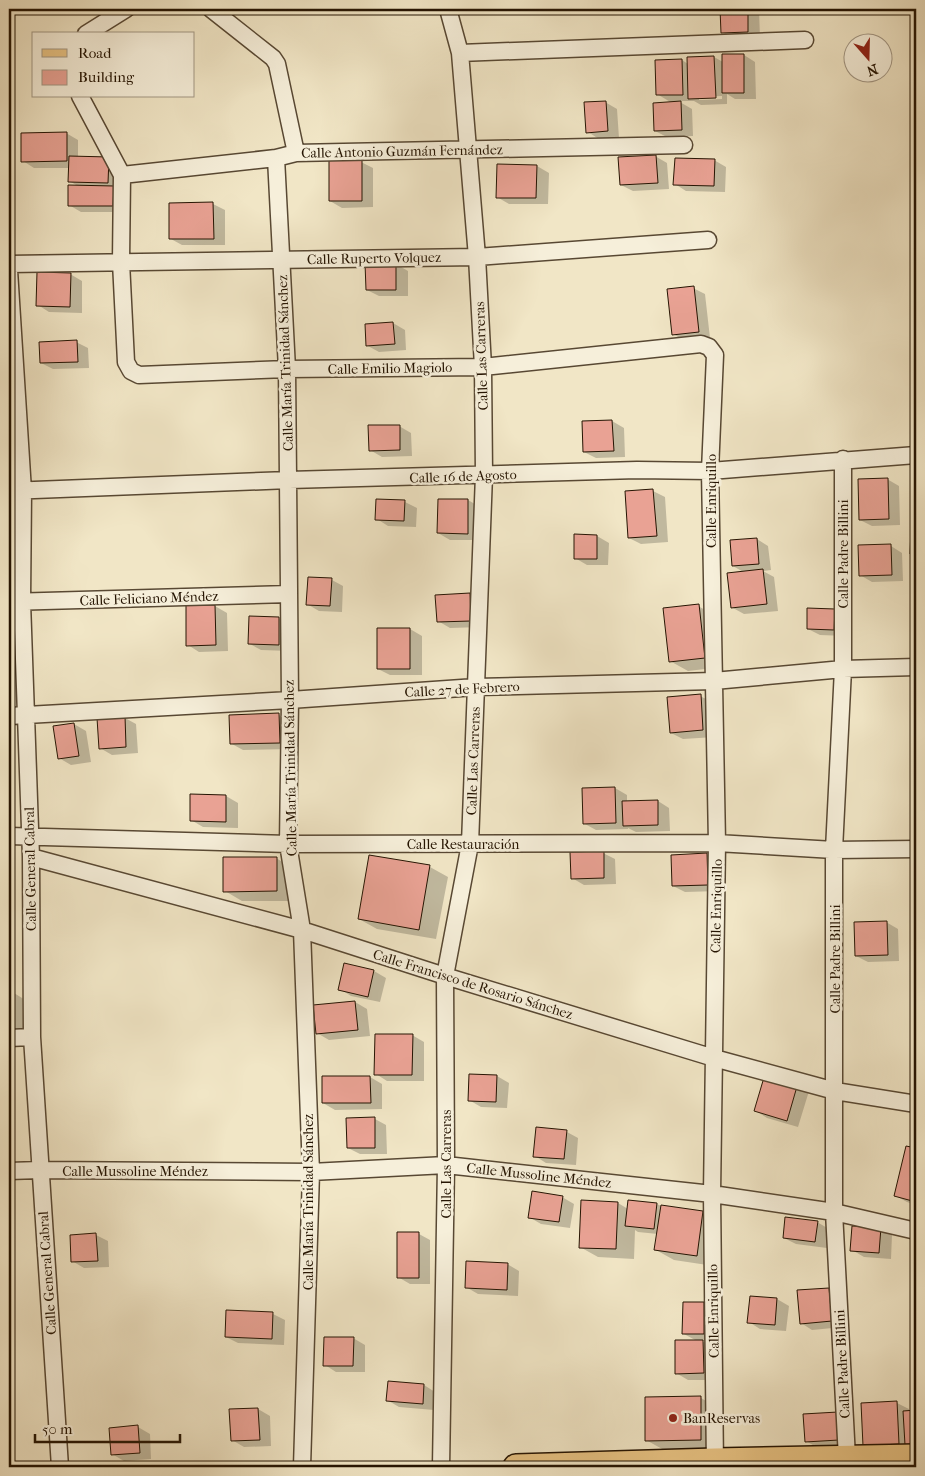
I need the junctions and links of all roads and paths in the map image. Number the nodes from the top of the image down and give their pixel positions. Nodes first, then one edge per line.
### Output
1 (126, 9) edge
2 (212, 9) edge
3 (448, 9) edge
4 (89, 32) edge
5 (805, 40) dead end
6 (460, 54) junction
7 (81, 98) edge
8 (684, 145) dead end
9 (468, 150) junction
10 (296, 153) junction
11 (276, 158) junction
12 (122, 175) junction
13 (708, 240) dead end
14 (477, 257) junction
15 (281, 259) junction
16 (121, 262) junction
17 (9, 264) edge
18 (9, 270) edge
19 (709, 348) joint
20 (483, 367) junction
21 (287, 369) junction
22 (916, 455) edge
23 (843, 460) junction
24 (710, 470) junction
25 (484, 475) junction
26 (289, 480) junction
27 (16, 491) edge
28 (289, 594) junction
29 (15, 602) edge
30 (916, 667) edge
31 (843, 669) junction
32 (714, 681) junction
33 (476, 687) junction
34 (290, 700) junction
35 (9, 716) edge
36 (26, 716) junction
37 (9, 836) edge
38 (30, 837) junction
39 (717, 843) junction
40 (288, 844) junction
41 (470, 844) junction
42 (916, 849) edge
43 (834, 850) junction
44 (31, 858) junction
45 (302, 930) junction
46 (445, 976) junction
47 (32, 1037) junction
48 (9, 1038) edge
49 (714, 1058) junction
50 (835, 1091) junction
51 (916, 1104) edge
52 (446, 1166) junction
53 (40, 1170) junction
54 (9, 1171) edge
55 (311, 1172) junction
56 (712, 1194) junction
57 (834, 1212) junction
58 (916, 1231) edge
59 (916, 1457) edge
60 (847, 1458) junction
61 (715, 1464) edge
62 (60, 1467) edge
63 (302, 1467) edge
64 (441, 1467) edge
65 (516, 1467) edge

1 - 4 street
2 - 10 street
3 - 6 street, Calle Las Carreras
5 - 6 street
6 - 9 street, Calle Las Carreras
7 - 12 street
8 - 9 street, Calle Antonio Guzmán Fernández
9 - 10 street, Calle Antonio Guzmán Fernández
9 - 14 street, Calle Las Carreras
10 - 11 street, Calle Antonio Guzmán Fernández
11 - 12 street, Calle Antonio Guzmán Fernández
11 - 15 street, Calle María Trinidad Sánchez
12 - 16 street
13 - 14 street, Calle Ruperto Volquez
14 - 15 street, Calle Ruperto Volquez
14 - 20 street, Calle Las Carreras
15 - 16 street, Calle Ruperto Volquez
15 - 21 street, Calle María Trinidad Sánchez
16 - 17 street, Calle Ruperto Volquez
16 - 21 street, Calle Emilio Magiolo
18 - 27 street, Calle General Cabral
19 - 20 street, Calle Emilio Magiolo
19 - 24 street, Calle Enriquillo
20 - 21 street, Calle Emilio Magiolo
20 - 25 street, Calle Las Carreras
21 - 26 street, Calle María Trinidad Sánchez
22 - 23 street, Calle 16 de Agosto
23 - 24 street, Calle 16 de Agosto
23 - 31 street, Calle Padre Billini
24 - 25 street, Calle 16 de Agosto
24 - 32 street, Calle Enriquillo
25 - 26 street, Calle 16 de Agosto
25 - 33 street, Calle Las Carreras
26 - 27 street, Calle 16 de Agosto
26 - 28 street, Calle María Trinidad Sánchez
27 - 29 street, Calle General Cabral
28 - 29 street, Calle Feliciano Méndez
28 - 34 street, Calle María Trinidad Sánchez
29 - 36 street, Calle General Cabral
30 - 31 street, Calle 27 de Febrero
31 - 32 street, Calle 27 de Febrero
31 - 43 street, Calle Padre Billini
32 - 33 street, Calle 27 de Febrero
32 - 39 street, Calle Enriquillo
33 - 34 street, Calle 27 de Febrero
33 - 41 street, Calle Las Carreras
34 - 36 street, Calle 27 de Febrero
34 - 40 street, Calle María Trinidad Sánchez
35 - 36 street, Calle 27 de Febrero
36 - 38 street, Calle General Cabral
37 - 38 street, Calle Restauración
38 - 40 street, Calle Restauración
38 - 44 street, Calle General Cabral
39 - 41 street, Calle Restauración
39 - 43 street, Calle Restauración
39 - 49 street, Calle Enriquillo
40 - 41 street, Calle Restauración
40 - 45 street, Calle María Trinidad Sánchez
41 - 46 street, Calle Las Carreras
42 - 43 street, Calle Restauración
43 - 50 street, Calle Padre Billini
44 - 45 street, Calle Francisco de Rosario Sánchez
44 - 47 street, Calle General Cabral
45 - 46 street, Calle Francisco de Rosario Sánchez
45 - 55 street, Calle María Trinidad Sánchez
46 - 49 street, Calle Francisco de Rosario Sánchez
46 - 52 street, Calle Las Carreras
47 - 48 street
47 - 53 street, Calle General Cabral
49 - 50 street, Calle Francisco de Rosario Sánchez
49 - 56 street, Calle Enriquillo
50 - 51 street, Calle Francisco de Rosario Sánchez
50 - 57 street, Calle Padre Billini
52 - 55 street, Calle Mussoline Méndez
52 - 56 street, Calle Mussoline Méndez
52 - 64 street, Calle Las Carreras
53 - 54 street, Calle Mussoline Méndez
53 - 55 street, Calle Mussoline Méndez
53 - 62 street, Calle General Cabral
55 - 63 street, Calle María Trinidad Sánchez
56 - 57 street, Calle Mussoline Méndez
56 - 61 street, Calle Enriquillo
57 - 58 street, Calle Mussoline Méndez
57 - 60 street, Calle Padre Billini
59 - 60 main road
60 - 61 main road
61 - 65 main road

